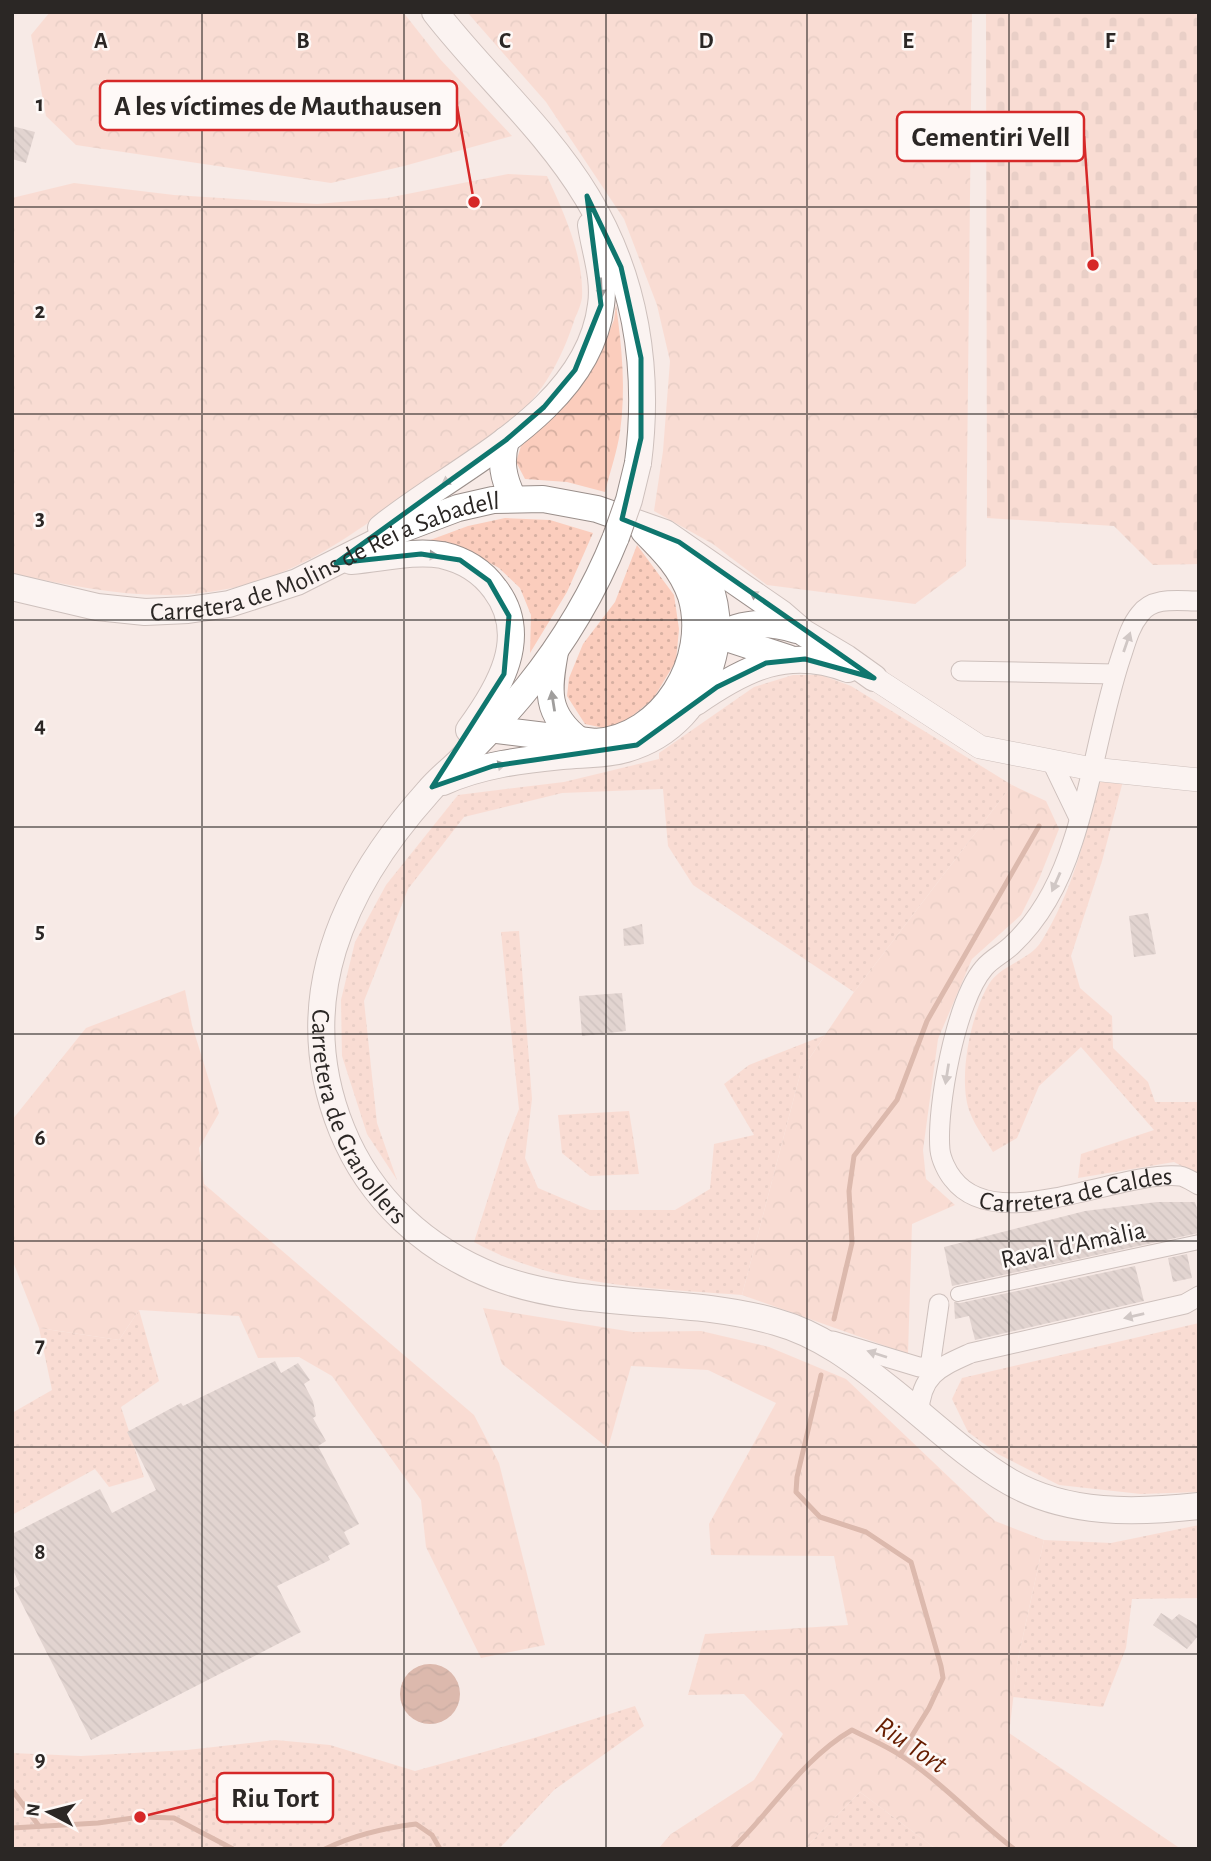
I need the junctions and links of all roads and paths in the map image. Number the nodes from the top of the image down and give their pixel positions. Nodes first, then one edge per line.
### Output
1 (435, 12) edge
2 (587, 196) junction
3 (506, 440) junction
4 (513, 498) junction
5 (625, 530) junction
6 (685, 560) junction
7 (340, 561) junction
8 (12, 587) edge
9 (1199, 601) edge
10 (804, 633) junction
11 (717, 635) junction
12 (555, 652) junction
13 (789, 659) junction
14 (961, 671) dead end
15 (1115, 674) junction
16 (874, 678) junction
17 (694, 703) junction
18 (663, 708) junction
19 (489, 729) junction
20 (579, 740) junction
21 (1052, 762) junction
22 (1092, 769) junction
23 (1199, 780) edge
24 (432, 787) junction
25 (1079, 818) junction
26 (1199, 1185) edge
27 (1199, 1242) edge
28 (958, 1294) dead end
29 (1199, 1296) edge
30 (939, 1304) dead end
31 (814, 1336) junction
32 (935, 1367) junction
33 (919, 1412) junction
34 (1199, 1506) edge

1 - 2 main road, Carretera de Granollers
2 -> 3 main road
2 - 5 main road, Carretera de Granollers, bridge
3 - 4 main road
3 -> 7 main road
4 - 5 main road, Carretera de Molins de Rei a Sabadell
4 - 7 main road, Carretera de Molins de Rei a Sabadell
5 - 6 main road
5 - 12 main road, Carretera de Granollers
10 -> 6 main road
6 - 11 main road
6 - 18 main road
7 - 8 main road, Carretera de Molins de Rei a Sabadell
7 -> 24 main road
15 -> 9 street, Carretera de Caldes
10 - 11 main road
10 - 16 main road
11 - 13 main road
11 - 17 main road
11 - 18 main road
12 - 19 main road, Carretera de Granollers
20 -> 12 main road
13 - 16 main road
13 - 17 main road
14 - 15 street
15 - 22 street, Carretera de Caldes
16 - 21 street
24 -> 17 main road
18 - 20 main road
19 - 20 main road
19 - 24 main road, Carretera de Granollers
21 - 22 street
21 - 25 street
22 - 23 street
22 - 25 street, Carretera de Caldes
24 - 31 main road, Carretera de Granollers
25 -> 26 street, Carretera de Caldes
27 - 28 street, Raval d'Amàlia
29 -> 32 street
30 - 32 street
32 -> 31 street
31 - 33 main road, Carretera de Granollers
32 - 33 street
33 - 34 main road

